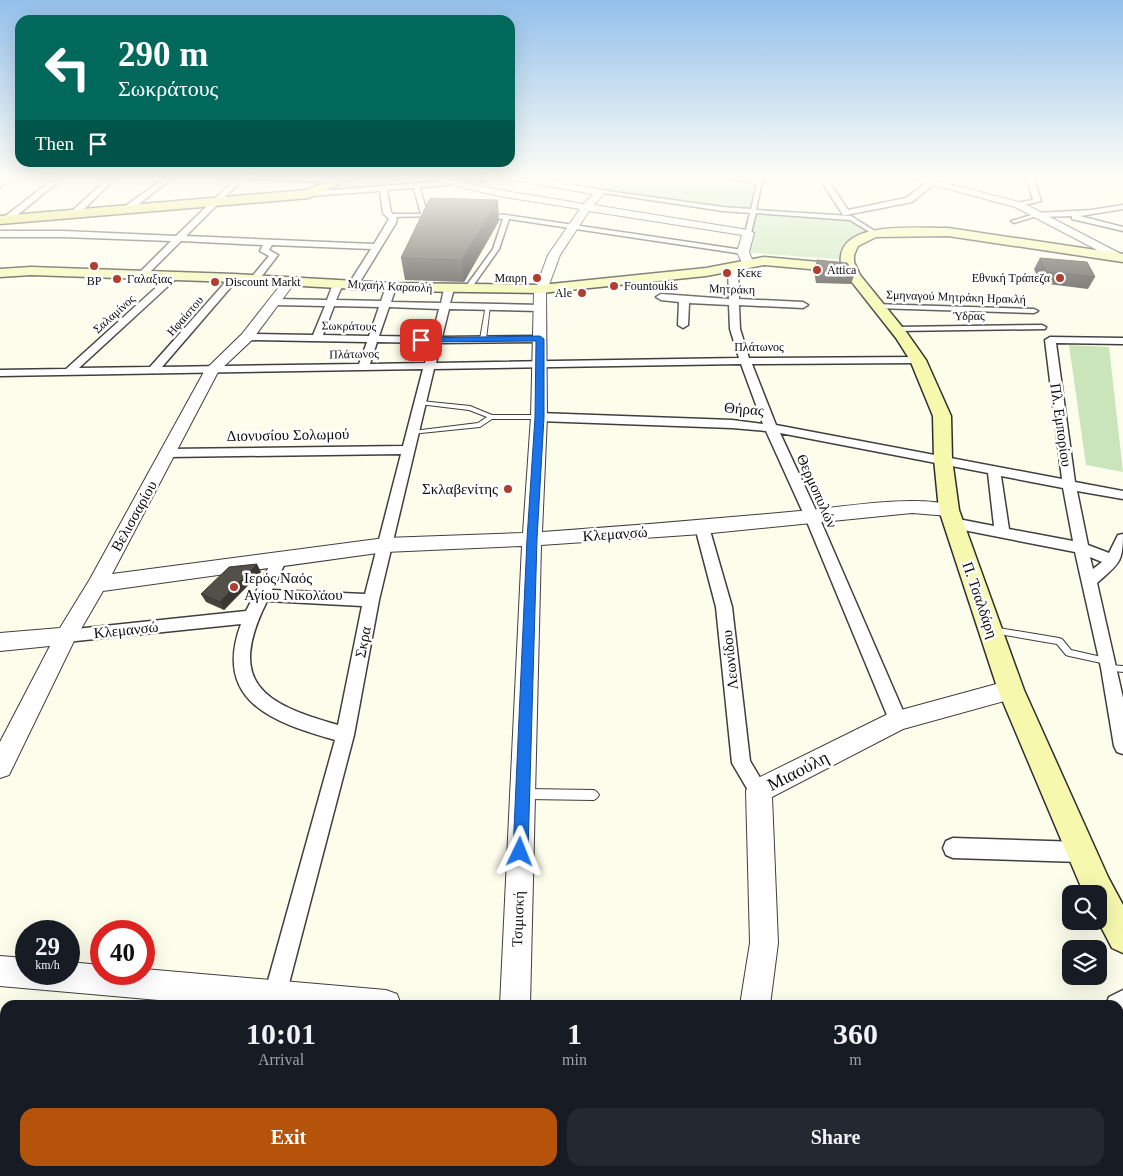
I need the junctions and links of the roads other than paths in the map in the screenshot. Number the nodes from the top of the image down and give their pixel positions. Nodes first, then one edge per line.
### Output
1 (67, 231) edge
2 (187, 231) edge
3 (387, 231) edge
4 (502, 231) edge
5 (570, 231) edge
6 (594, 231) edge
7 (734, 231) edge
8 (872, 231) edge
9 (1071, 231) edge
10 (748, 233) joint
11 (875, 233) junction
12 (0, 234) edge
13 (64, 234) junction
14 (180, 238) junction
15 (270, 242) junction
16 (378, 247) junction
17 (746, 258) junction
18 (1122, 259) edge
19 (0, 267) edge
20 (734, 268) junction
21 (848, 268) junction
22 (31, 270) junction
23 (0, 273) edge
24 (143, 274) junction
25 (175, 275) junction
26 (234, 278) junction
27 (255, 279) junction
28 (290, 281) junction
29 (338, 284) junction
30 (353, 285) junction
31 (391, 287) junction
32 (449, 289) junction
33 (468, 289) junction
34 (661, 297) dead end
35 (540, 298) junction
36 (684, 300) junction
37 (275, 302) junction
38 (330, 302) junction
39 (735, 302) junction
40 (385, 303) junction
41 (444, 305) junction
42 (803, 305) dead end
43 (488, 306) junction
44 (876, 306) junction
45 (1034, 311) dead end
46 (683, 325) dead end
47 (1042, 327) dead end
48 (896, 329) junction
49 (248, 336) junction
50 (317, 338) junction
51 (373, 339) junction
52 (483, 339) junction
53 (540, 339) junction
54 (436, 340) junction
55 (1123, 340) edge
56 (918, 360) junction
57 (745, 361) junction
58 (539, 364) junction
59 (363, 367) junction
60 (430, 367) junction
61 (154, 370) junction
62 (212, 370) junction
63 (70, 371) junction
64 (0, 372) edge
65 (421, 402) junction
66 (491, 417) junction
67 (539, 417) junction
68 (771, 428) junction
69 (413, 433) junction
70 (408, 450) junction
71 (168, 453) junction
72 (943, 459) junction
73 (994, 470) junction
74 (1069, 485) junction
75 (1123, 495) edge
76 (951, 516) junction
77 (812, 517) junction
78 (702, 527) junction
79 (1002, 532) junction
80 (532, 539) junction
81 (1123, 539) edge
82 (385, 546) junction
83 (1080, 548) junction
84 (280, 559) junction
85 (1113, 560) junction
86 (1089, 581) junction
87 (97, 584) junction
88 (262, 595) junction
89 (371, 600) junction
90 (251, 617) junction
91 (990, 630) junction
92 (66, 636) junction
93 (0, 642) edge
94 (1113, 666) edge
95 (1010, 690) junction
96 (898, 720) junction
97 (345, 735) junction
98 (1123, 746) edge
99 (0, 768) edge
100 (759, 791) junction
101 (522, 794) junction
102 (594, 795) dead end
103 (953, 848) dead end
104 (1081, 852) junction
105 (1123, 937) edge
106 (0, 971) edge
107 (15, 972) edge
108 (80, 978) edge
109 (275, 995) junction
110 (330, 1000) edge
111 (515, 1000) edge
112 (756, 1000) edge

1 - 13 street
2 - 14 street
3 - 16 street
4 - 33 street
5 - 35 street, Τσιμισκή
6 - 17 street
7 - 10 street
8 - 11 street
9 - 18 street
10 - 17 street
11 - 18 main road
11 - 21 main road
12 - 13 street
13 - 14 street
14 - 15 street
14 - 24 street
15 - 16 street
15 - 27 street
16 - 30 street
17 - 20 main road, Μιχαήλ Καραολή
17 - 21 main road, Μιχαήλ Καραολή
19 - 22 main road, Μιχαήλ Καραολή
20 - 35 main road, Μιχαήλ Καραολή
20 - 39 street, Θερμοπυλών
21 - 44 main road, Π. Τσαλδάρη
22 - 23 main road, Μιχαήλ Καραολή
22 - 24 main road, Μιχαήλ Καραολή
24 - 25 main road, Μιχαήλ Καραολή
25 - 26 main road, Μιχαήλ Καραολή
25 - 63 street, Σαλαμίνος
26 - 27 main road, Μιχαήλ Καραολή
26 - 61 street, Ηφαίστου
27 - 28 main road, Μιχαήλ Καραολή
28 - 29 main road, Μιχαήλ Καραολή
28 - 37 street, Βελισσαρίου
29 - 30 main road, Μιχαήλ Καραολή
29 - 38 street
30 - 31 main road, Μιχαήλ Καραολή
31 - 32 main road, Μιχαήλ Καραολή
31 - 40 street
32 - 33 main road, Μιχαήλ Καραολή
32 - 41 street, Σκρα
33 - 35 main road, Μιχαήλ Καραολή
34 - 36 street, Μητράκη
35 - 43 street
35 - 53 street, Τσιμισκή
36 - 39 street, Μητράκη
36 - 46 street
37 - 38 street
37 - 49 street, Βελισσαρίου
38 - 40 street
38 - 50 street
39 - 42 street, Μητράκη
39 - 57 street, Θερμοπυλών
40 - 41 street
40 - 51 street
41 - 43 street
41 - 54 street, Σκρα
43 - 52 lane
44 - 45 street, Σμηναγού Μητράκη Ηρακλή
44 - 48 main road, Π. Τσαλδάρη
47 - 48 street, Ύδρας
48 - 56 main road, Π. Τσαλδάρη
49 - 50 street, Σωκράτους
49 - 62 street, Βελισσαρίου
50 - 51 street, Σωκράτους
51 - 54 street, Σωκράτους
51 - 59 street
52 - 53 street, Σωκράτους
52 - 54 street, Σωκράτους
53 - 58 street, Τσιμισκή
54 - 60 street, Σκρα
55 - 74 street, Πλ. Εμπορίου
56 - 57 street, Πλάτωνος
56 - 72 main road, Π. Τσαλδάρη
57 - 58 street, Πλάτωνος
57 - 68 street, Θερμοπυλών
58 - 60 street, Πλάτωνος
58 - 67 street, Τσιμισκή
59 - 60 street, Πλάτωνος
59 - 62 street, Πλάτωνος
60 - 65 street, Σκρα
61 - 62 street, Πλάτωνος
61 - 63 street, Πλάτωνος
62 - 71 street, Βελισσαρίου
63 - 64 street, Πλάτωνος
65 - 66 lane
65 - 69 street, Σκρα
66 - 67 lane
66 - 69 lane
67 - 68 street, Θήρας
67 - 80 street, Τσιμισκή
68 - 72 street, Θήρας
68 - 77 street, Θερμοπυλών
69 - 70 street, Σκρα
70 - 71 street, Διονυσίου Σολωμού
70 - 82 street, Σκρα
71 - 87 street, Βελισσαρίου
72 - 73 street, Θήρας
72 - 76 main road, Π. Τσαλδάρη
73 - 74 street, Θήρας
73 - 79 street
74 - 75 street, Θήρας
74 - 83 street, Πλ. Εμπορίου
76 - 77 street, Κλεμανσώ
76 - 79 street
76 - 91 main road, Π. Τσαλδάρη
77 - 78 street, Κλεμανσώ
77 - 96 street, Θερμοπυλών
78 - 80 street, Κλεμανσώ
78 - 100 street, Λεωνίδου
79 - 83 street
80 - 82 street, Κλεμανσώ
80 - 101 street, Τσιμισκή
81 - 85 street
82 - 84 street, Κλεμανσώ
82 - 89 street, Σκρα
83 - 85 street
83 - 86 street, Πλ. Εμπορίου
84 - 87 street, Κλεμανσώ
84 - 88 street
85 - 86 street
86 - 94 street, Πλ. Εμπορίου
87 - 92 street, Βελισσαρίου
88 - 89 street
88 - 90 street
89 - 97 street, Σκρα
90 - 92 street, Κλεμανσώ
90 - 97 street
91 - 94 lane
91 - 95 main road, Π. Τσαλδάρη
92 - 93 street, Κλεμανσώ
92 - 99 street, Βελισσαρίου
94 - 98 street, Πλ. Εμπορίου
95 - 96 street, Μιαούλη
95 - 104 main road, Π. Τσαλδάρη
96 - 100 street, Μιαούλη
97 - 109 street, Σκρα
100 - 112 street, Μιαούλη
101 - 102 lane
101 - 111 street, Τσιμισκή
103 - 104 street
104 - 105 main road, Π. Τσαλδάρη
106 - 107 street
108 - 109 street
109 - 110 street

